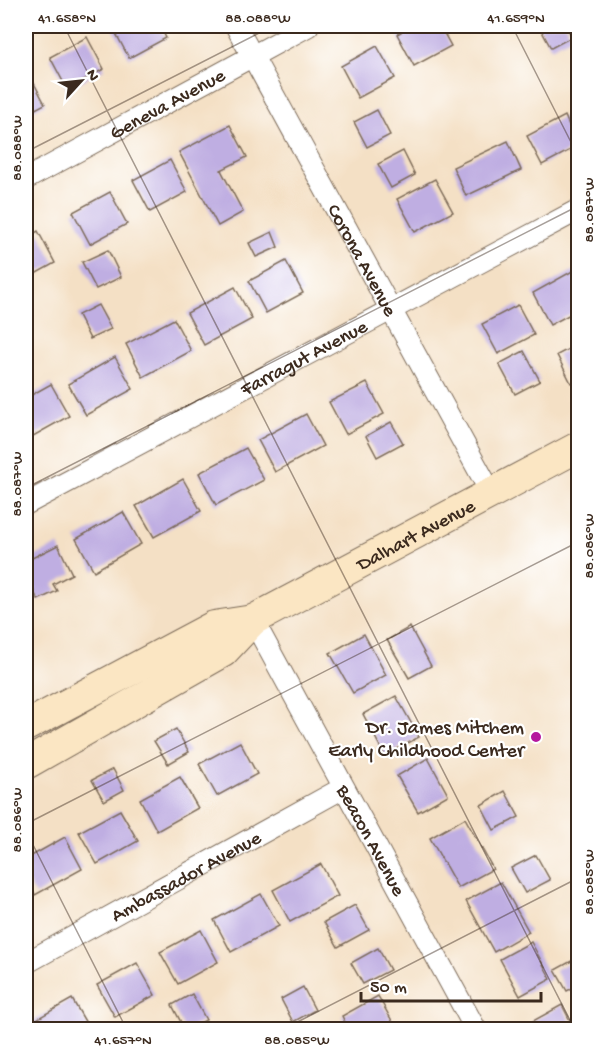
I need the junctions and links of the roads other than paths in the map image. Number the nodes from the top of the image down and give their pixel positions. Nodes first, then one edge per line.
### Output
1 (236, 26) edge
2 (308, 26) edge
3 (253, 55) junction
4 (26, 179) edge
5 (579, 210) edge
6 (389, 308) junction
7 (579, 447) edge
8 (491, 493) junction
9 (26, 504) edge
10 (253, 620) junction
11 (26, 726) edge
12 (26, 764) edge
13 (343, 788) junction
14 (26, 963) edge
15 (476, 1029) edge

1 - 3 street, Corona Avenue
2 - 3 street, Geneva Avenue
3 - 4 street, Geneva Avenue
3 - 6 street, Corona Avenue
5 - 6 street, Farragut Avenue
6 - 8 street, Corona Avenue
6 - 9 street, Farragut Avenue
7 - 8 main road, Dalhart Avenue
8 - 10 main road, Dalhart Avenue
10 - 11 main road, Dalhart Avenue
10 - 12 main road, Dalhart Avenue
10 - 13 street, Beacon Avenue
13 - 14 street, Ambassador Avenue
13 - 15 street, Beacon Avenue

